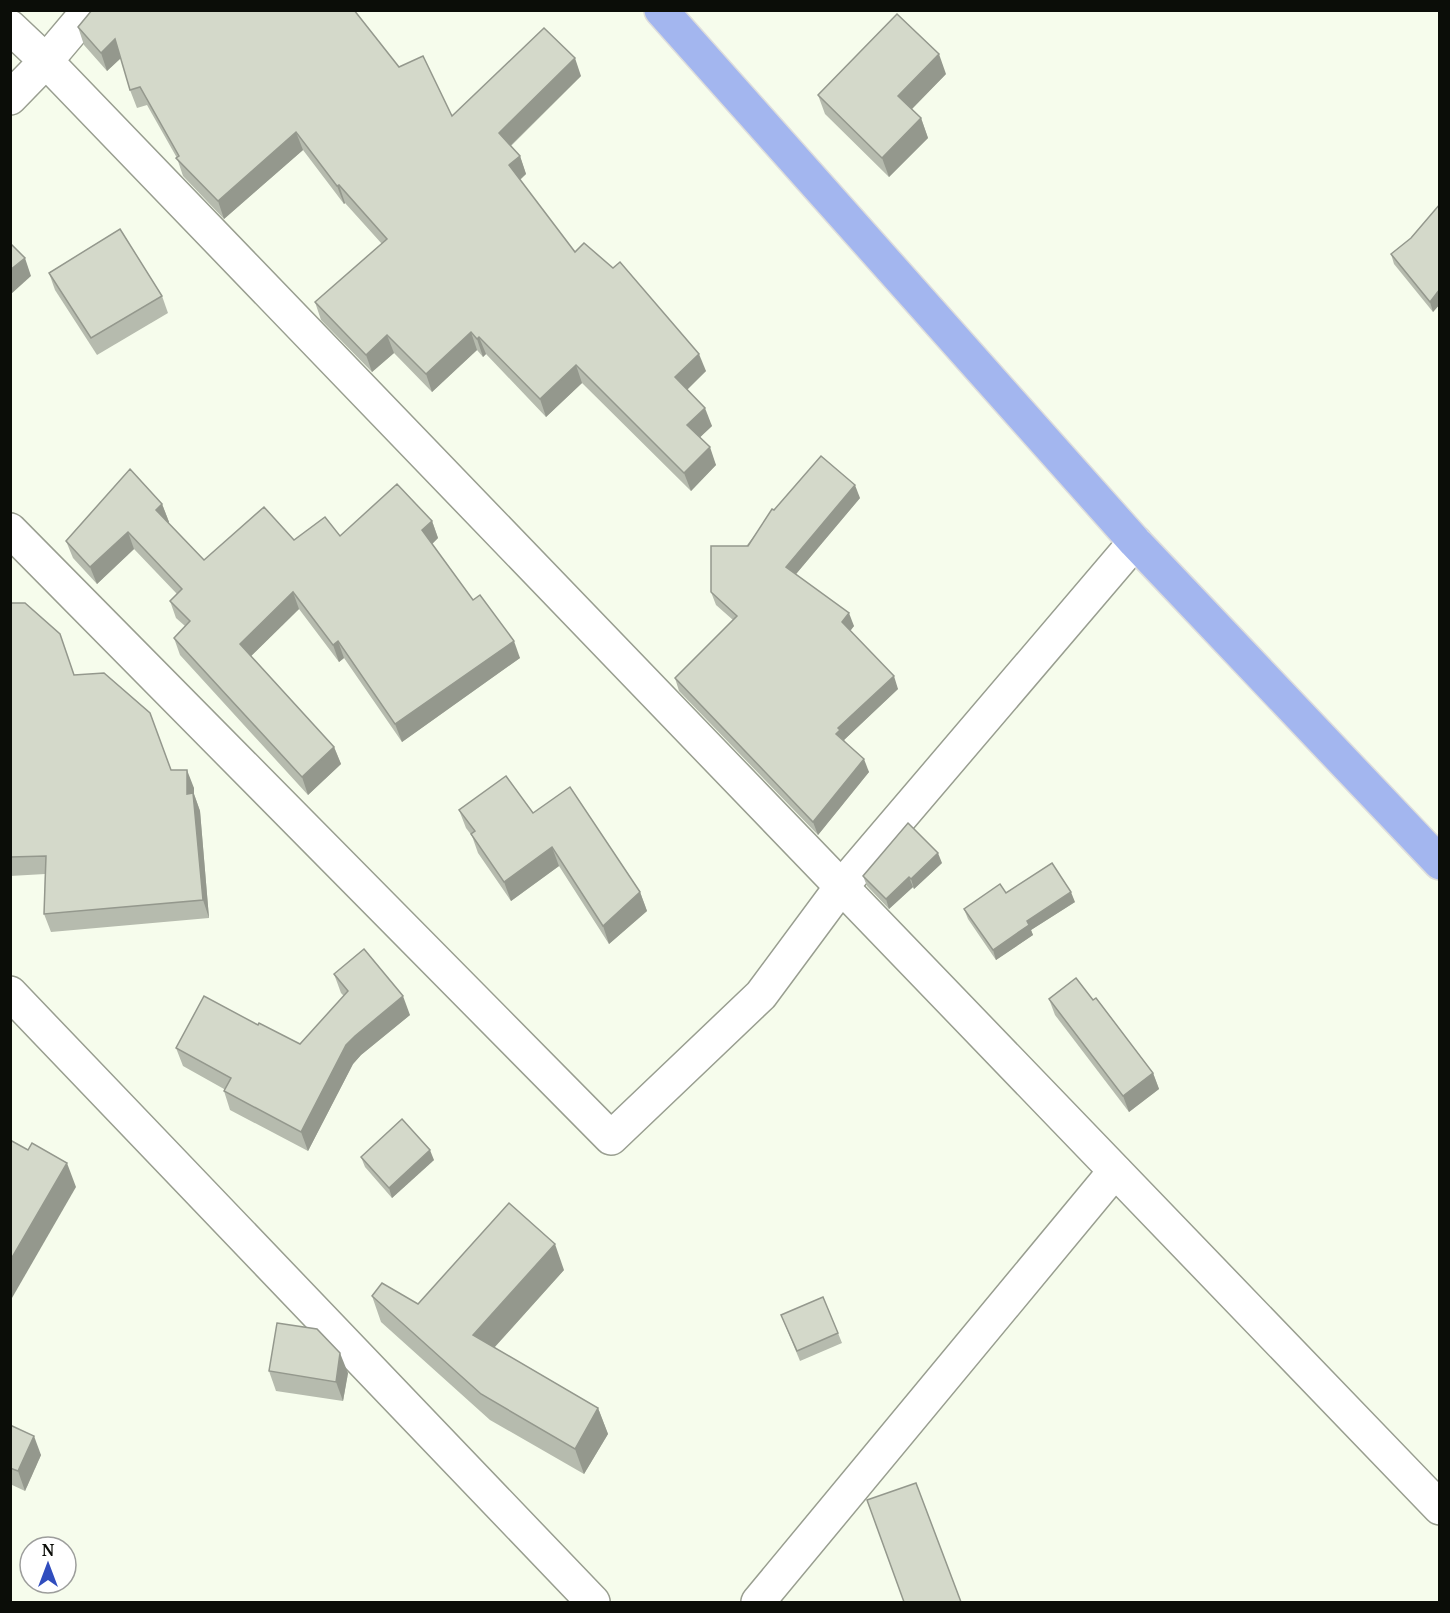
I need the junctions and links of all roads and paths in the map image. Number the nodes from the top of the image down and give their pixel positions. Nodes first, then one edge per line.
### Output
1 (89, 10) edge
2 (661, 10) edge
3 (10, 27) edge
4 (46, 61) junction
5 (10, 98) edge
6 (10, 530) edge
7 (1135, 542) junction
8 (1440, 863) edge
9 (841, 887) junction
10 (10, 993) edge
11 (1115, 1171) junction
12 (1440, 1508) edge
13 (593, 1602) edge
14 (758, 1602) edge

1 - 4 street
2 - 7 main road
3 - 4 street
4 - 5 street
4 - 9 street
6 - 9 street
7 - 8 main road
7 - 9 street
9 - 11 street
10 - 13 street
11 - 12 street
11 - 14 street

